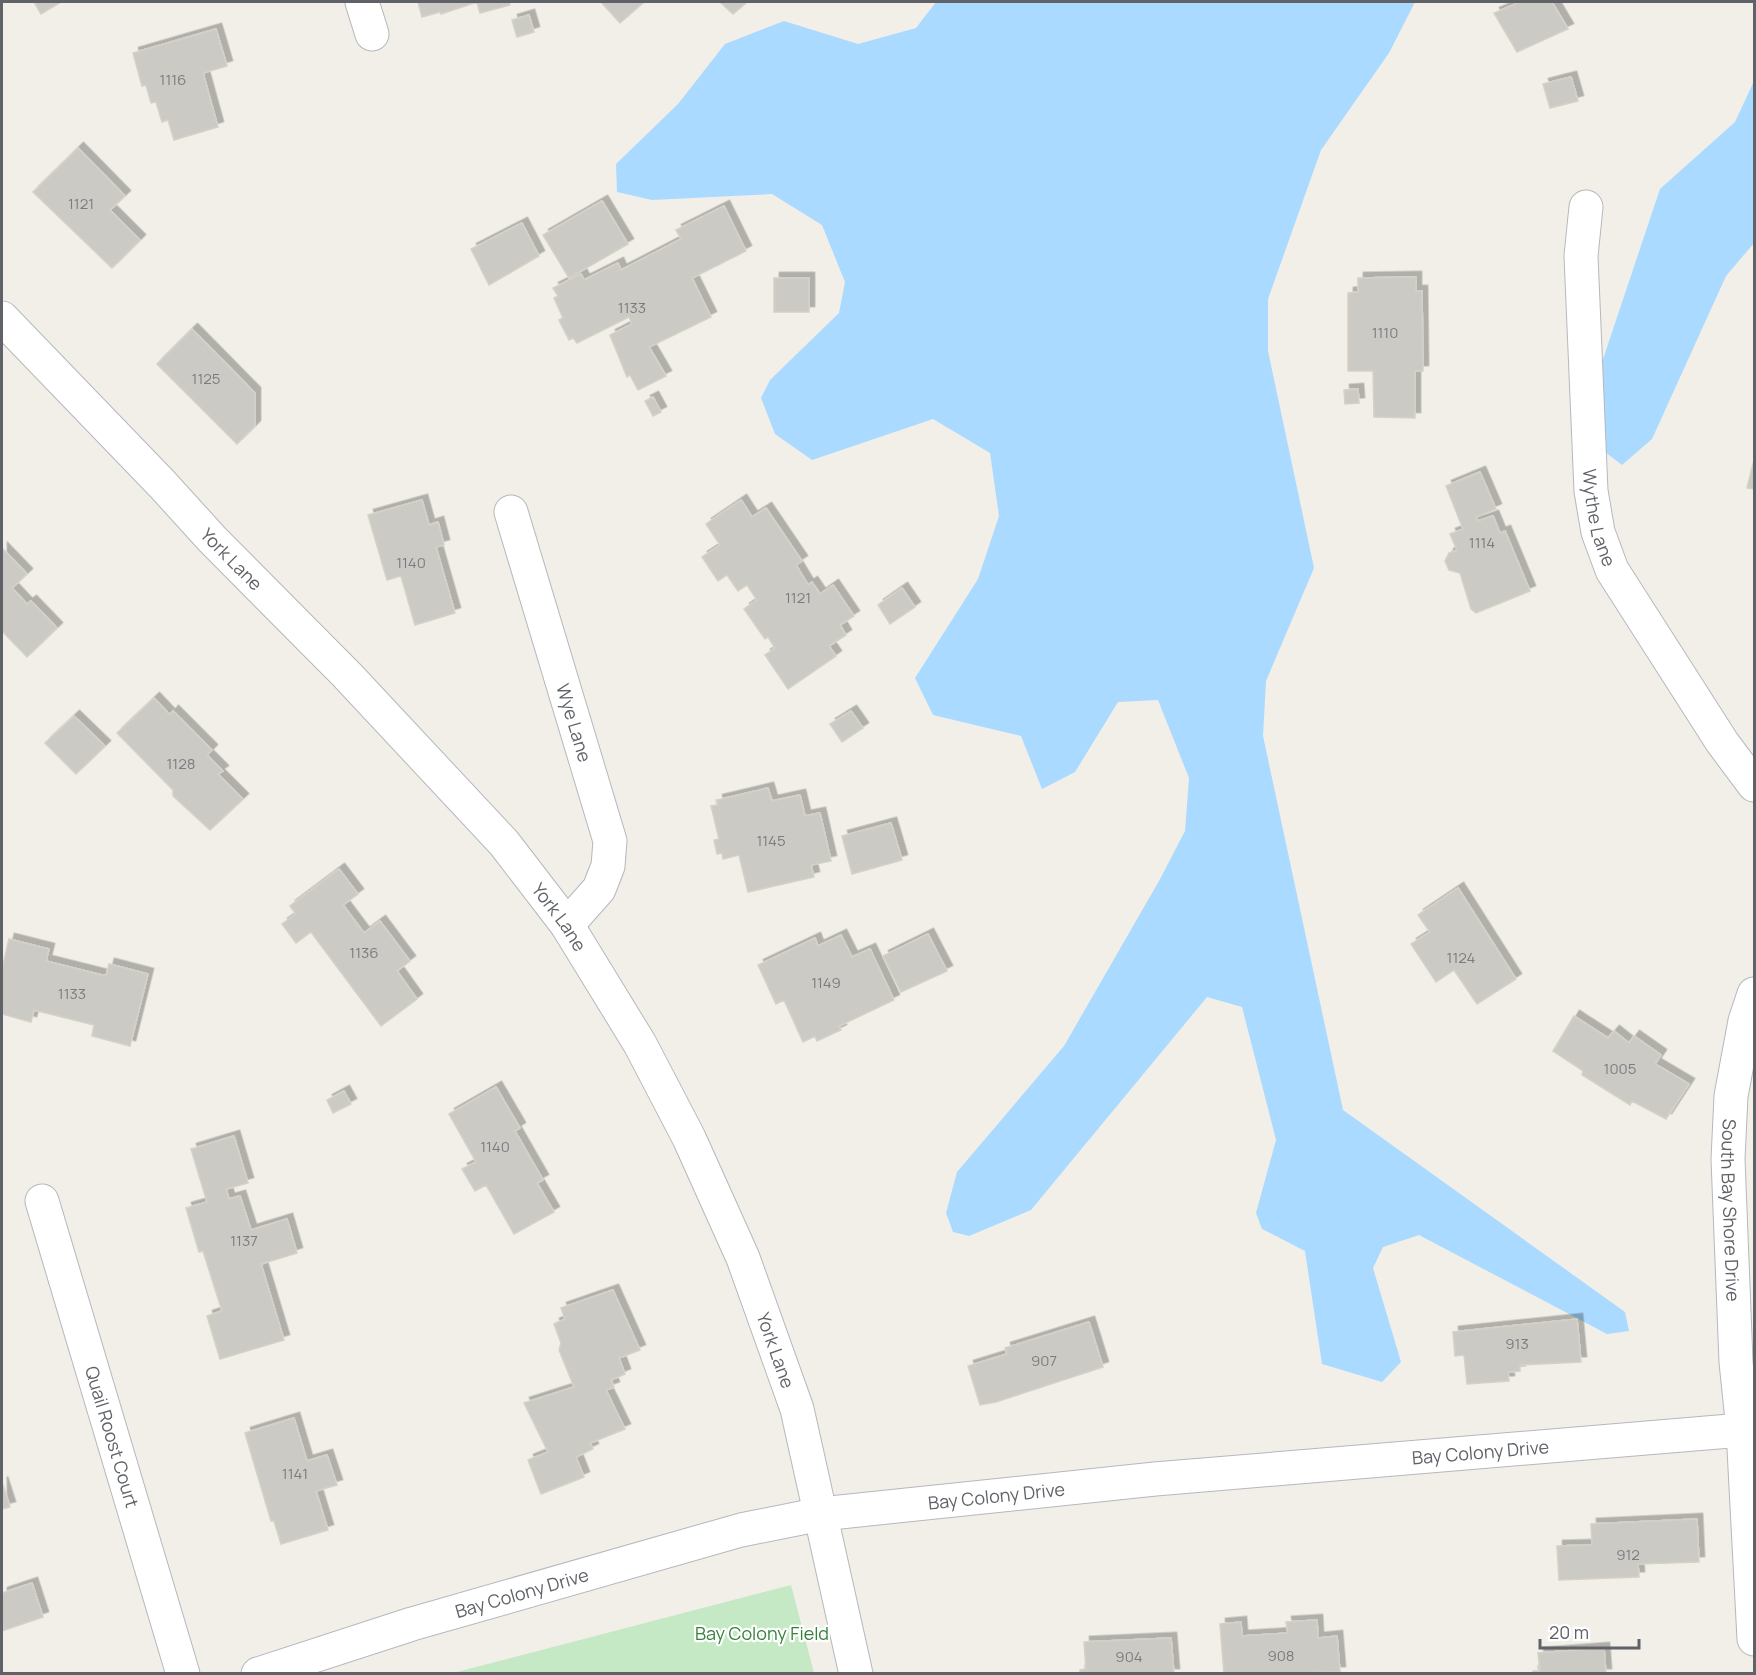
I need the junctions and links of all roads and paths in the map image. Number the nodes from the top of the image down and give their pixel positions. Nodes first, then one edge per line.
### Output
1 (362, 2) edge
2 (372, 34) dead end
3 (1586, 207) dead end
4 (2, 318) edge
5 (511, 512) dead end
6 (1755, 785) edge
7 (567, 925) junction
8 (1755, 994) edge
9 (42, 1201) dead end
10 (1749, 1429) edge
11 (821, 1514) junction
12 (1755, 1640) edge
13 (292, 1668) edge
14 (183, 1674) edge
15 (258, 1674) edge
16 (856, 1674) edge

1 - 2 street
3 - 6 street, Wythe Lane
4 - 7 street, York Lane
5 - 7 street, Wye Lane
7 - 11 street, York Lane
8 - 10 street, South Bay Shore Drive
9 - 14 street, Quail Roost Court
10 - 11 street, Bay Colony Drive
10 - 12 street, South Bay Shore Drive
11 - 13 street, Bay Colony Drive
11 - 16 street, York Lane
13 - 15 street, Bay Colony Drive

